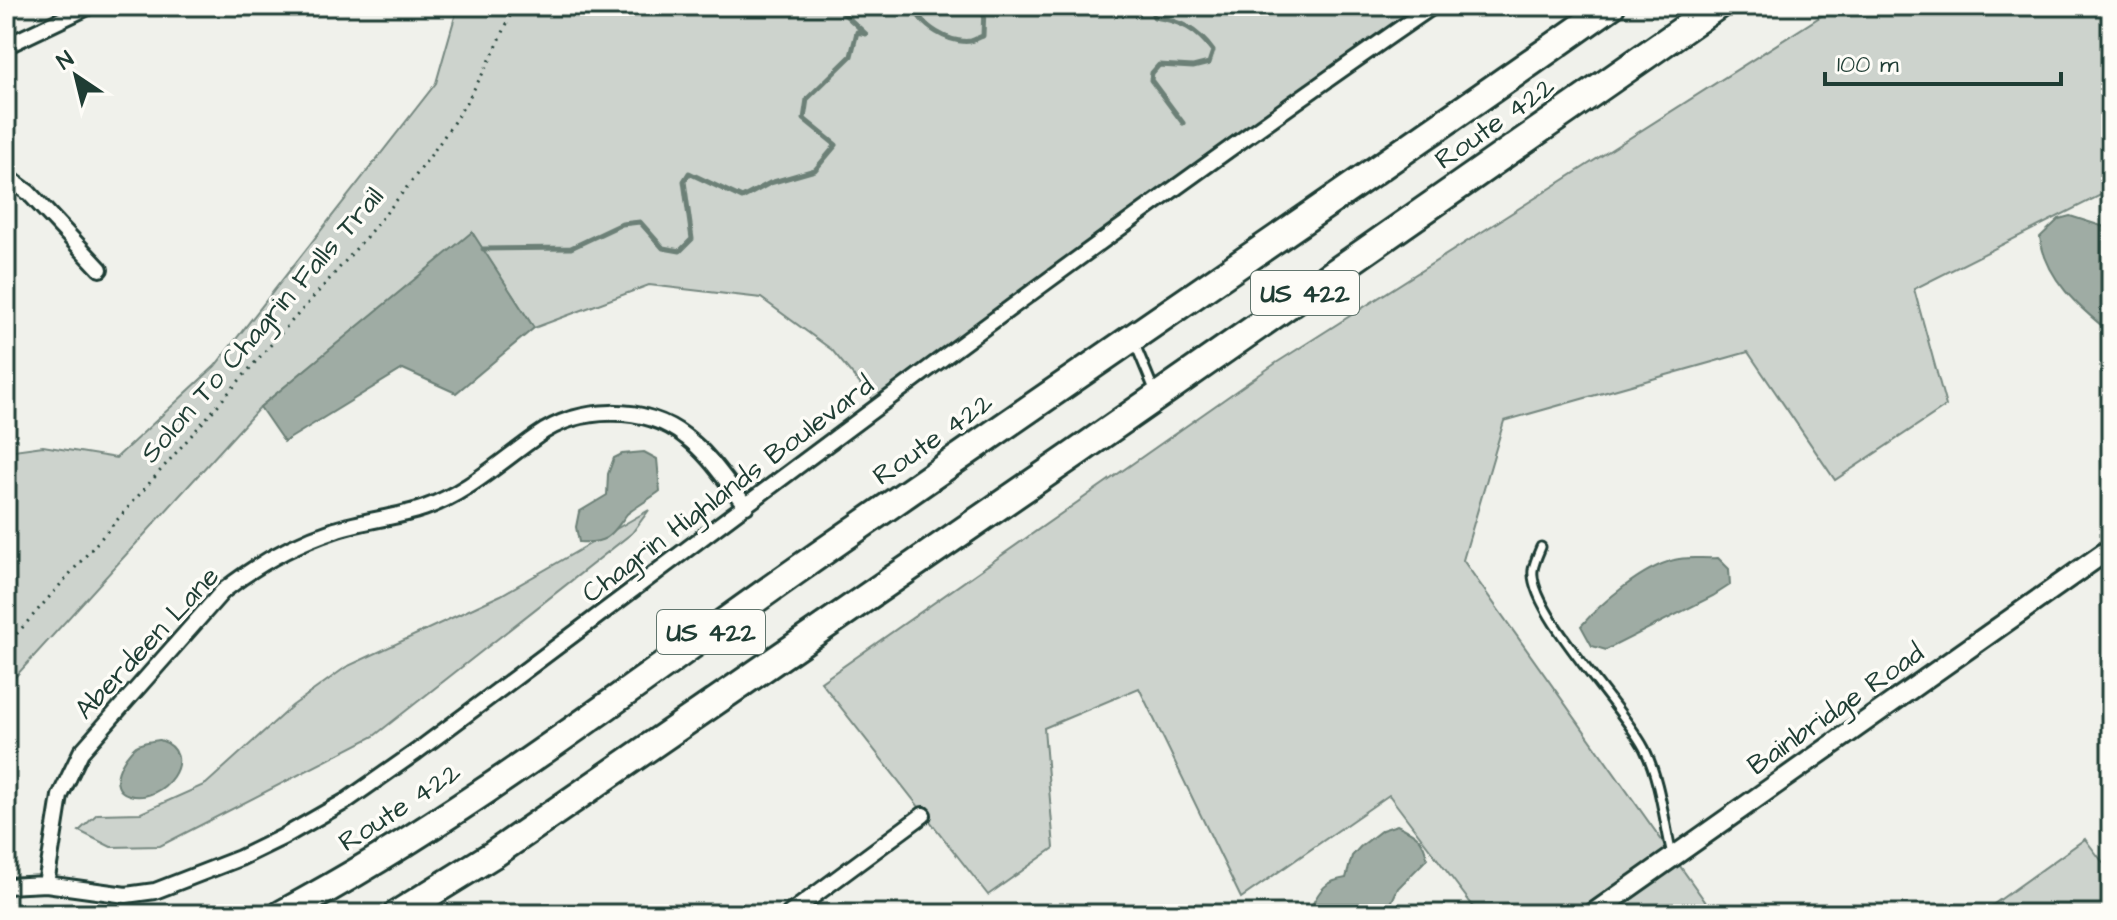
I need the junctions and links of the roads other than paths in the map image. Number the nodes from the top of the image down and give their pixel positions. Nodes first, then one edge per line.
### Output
1 (90, 6) edge
2 (1433, 6) edge
3 (1611, 6) edge
4 (1717, 6) edge
5 (6, 46) edge
6 (6, 176) edge
7 (100, 269) dead end
8 (1133, 338) junction
9 (1156, 396) junction
10 (746, 506) junction
11 (1541, 547) dead end
12 (2111, 548) edge
13 (923, 815) dead end
14 (1672, 857) junction
15 (46, 884) junction
16 (6, 886) edge
17 (282, 914) edge
18 (397, 914) edge
19 (789, 914) edge
20 (1592, 914) edge

1 - 5 street
2 - 10 street, Chagrin Highlands Boulevard
3 - 8 highway, Route 422 / US 422
4 - 9 highway, Route 422 / US 422
6 - 7 street
8 - 9 lane
8 - 17 highway, Route 422 / US 422
9 - 18 highway, Route 422 / US 422
10 - 15 street, Chagrin Highlands Boulevard
10 - 15 street, Aberdeen Lane
11 - 14 lane
12 - 14 street, Bainbridge Road
13 - 19 street
14 - 20 street, Bainbridge Road
15 - 16 street, Chagrin Highlands Boulevard

